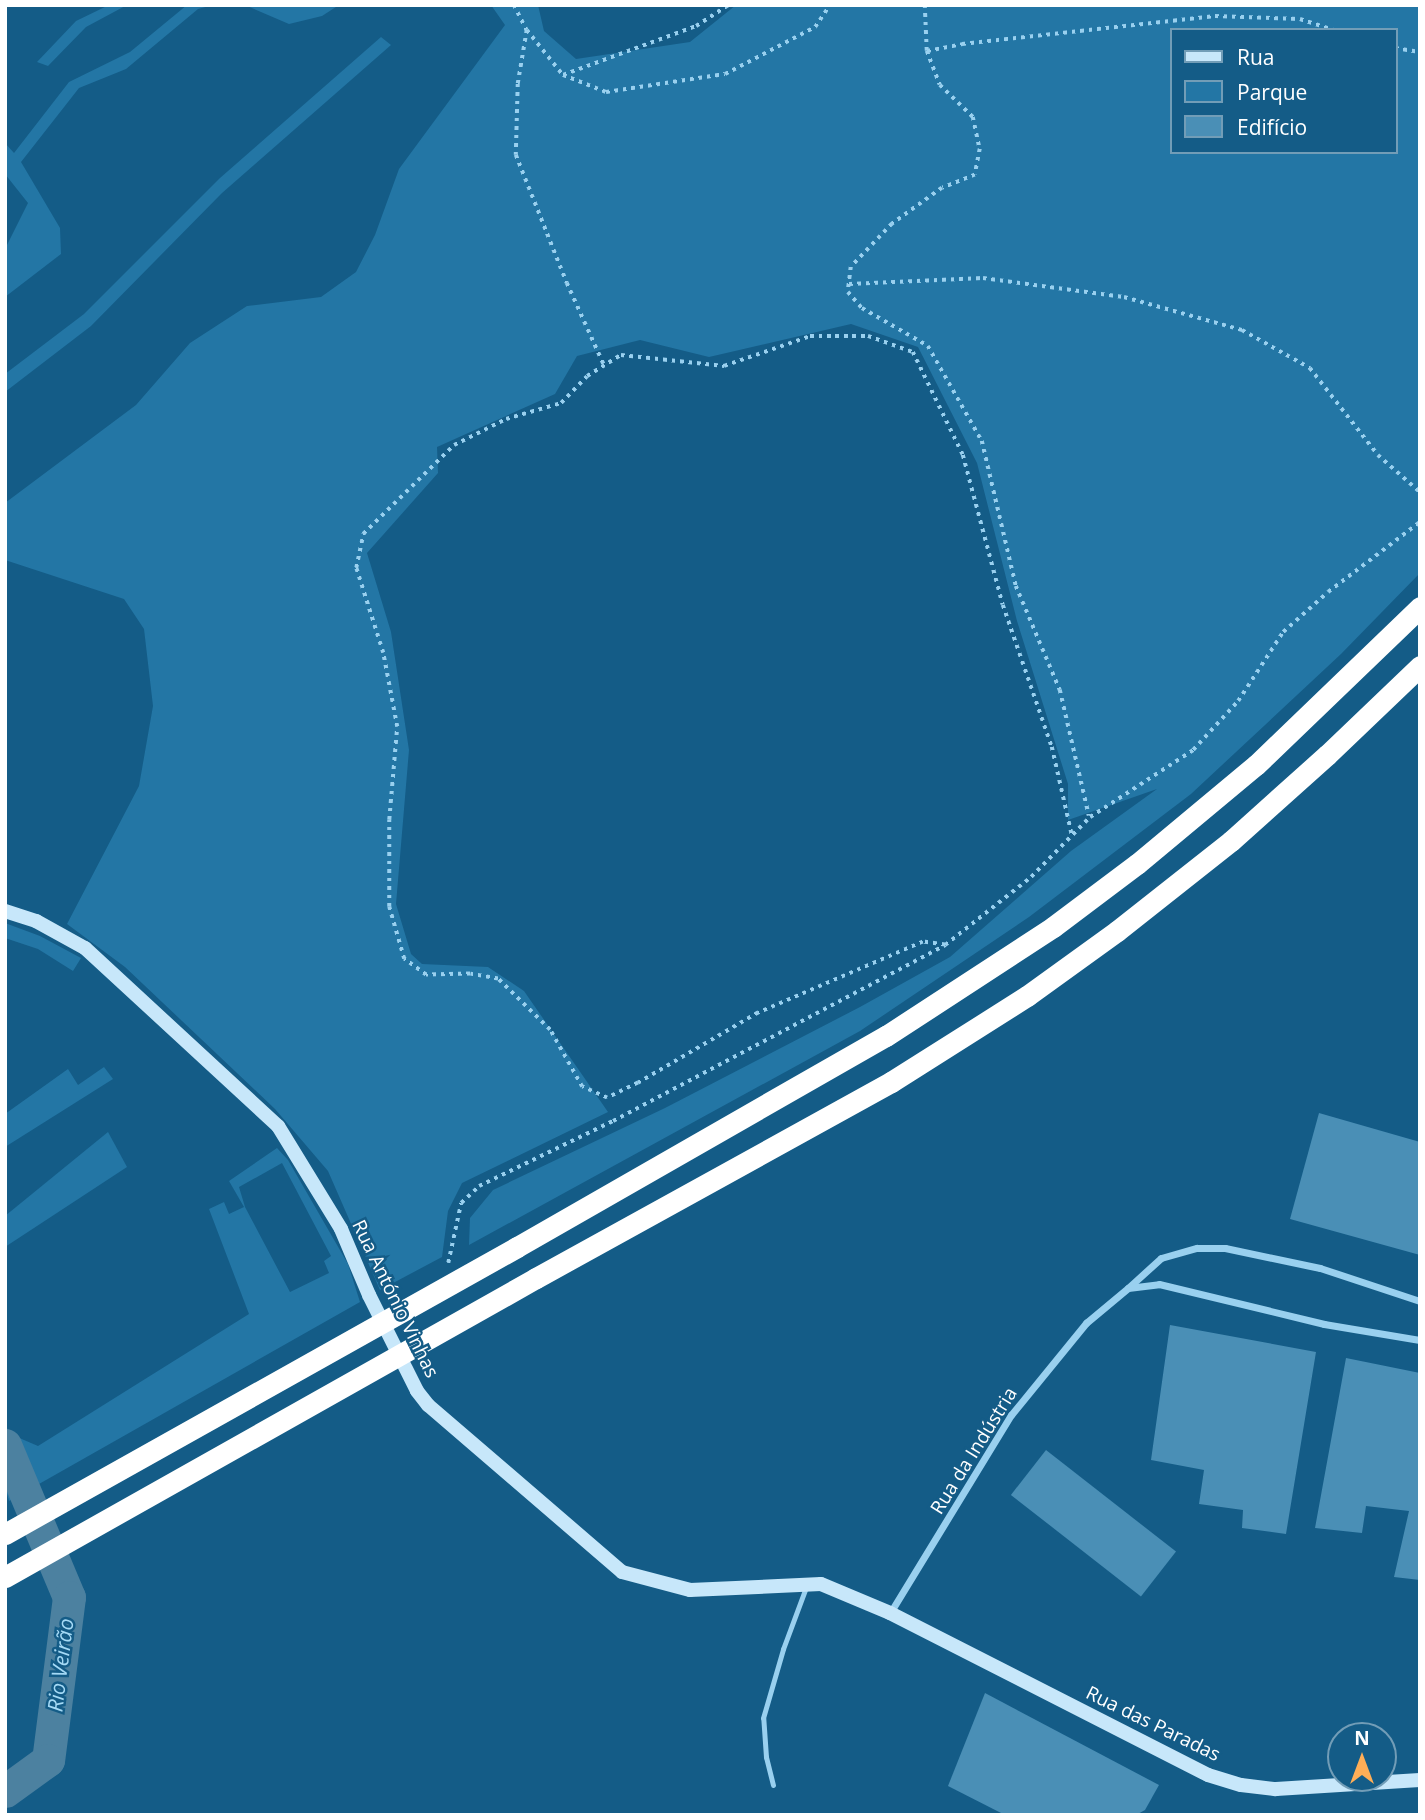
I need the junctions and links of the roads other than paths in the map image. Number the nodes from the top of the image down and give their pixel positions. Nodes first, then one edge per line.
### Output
1 (1420, 607) edge
2 (1420, 666) edge
3 (5, 911) edge
4 (1128, 1288) junction
5 (1420, 1301) edge
6 (1420, 1340) edge
7 (5, 1534) edge
8 (5, 1577) edge
9 (807, 1584) junction
10 (890, 1613) junction
11 (1420, 1780) edge
12 (773, 1785) dead end

1 - 7 highway, bridge
2 - 8 highway, bridge
3 - 9 street, Rua António Vinhas
4 - 5 street, Rua da Indústria
4 - 6 street
4 - 10 street, Rua da Indústria
9 - 10 street, Rua António Vinhas
9 - 12 lane
10 - 11 street, Rua das Paradas

